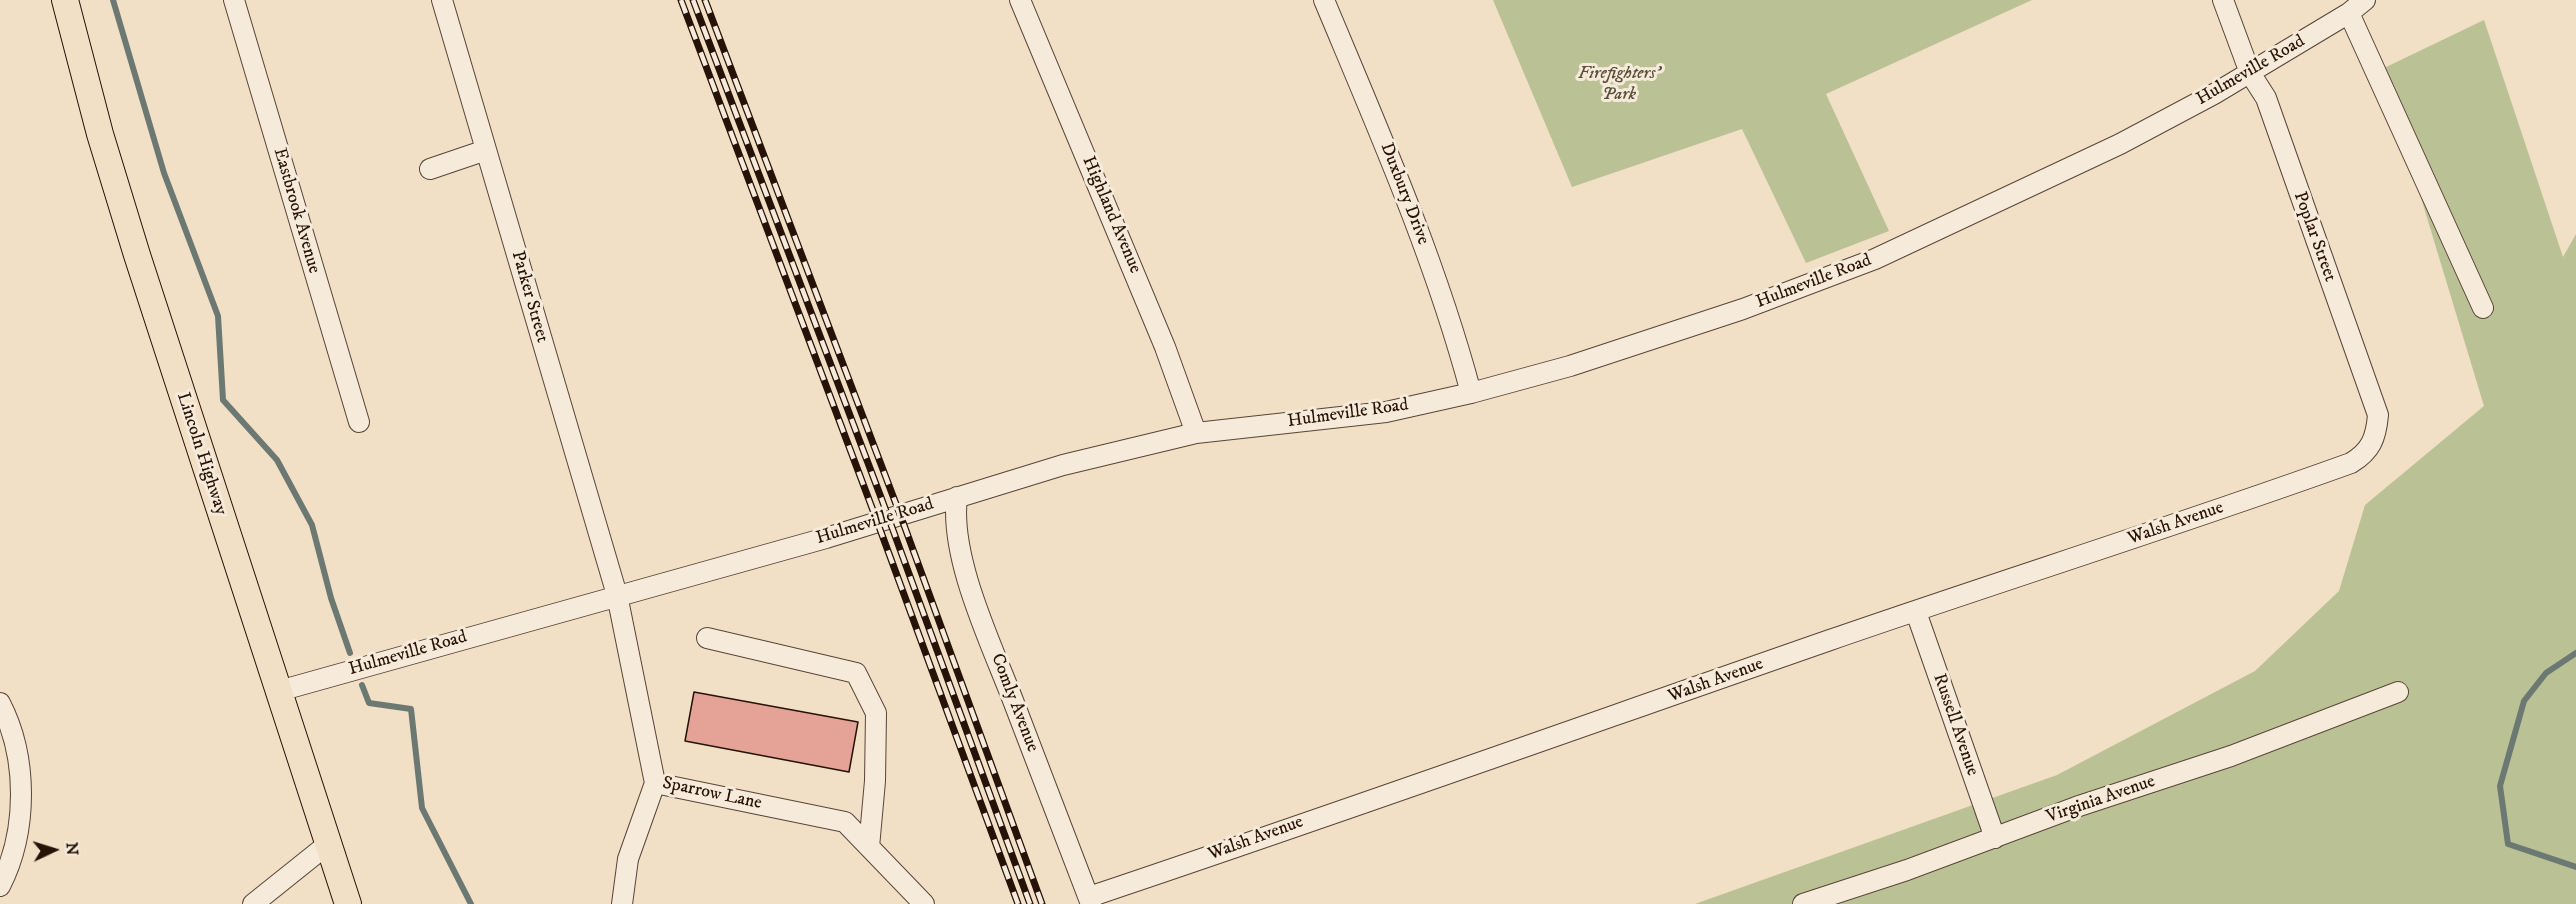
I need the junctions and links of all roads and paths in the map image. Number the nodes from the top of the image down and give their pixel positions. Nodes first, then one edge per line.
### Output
1 (65, 0) edge
2 (234, 0) edge
3 (442, 0) edge
4 (1020, 0) edge
5 (1324, 0) edge
6 (2223, 0) edge
7 (2365, 0) edge
8 (2349, 13) junction
9 (2250, 73) junction
10 (486, 150) junction
11 (430, 169) dead end
12 (2483, 308) dead end
13 (1471, 393) junction
14 (359, 422) dead end
15 (1196, 433) junction
16 (2343, 465) joint
17 (957, 497) junction
18 (617, 595) junction
19 (1916, 612) junction
20 (707, 638) dead end
21 (279, 691) junction
22 (2398, 692) dead end
23 (0, 703) edge
24 (655, 783) junction
25 (1995, 838) junction
26 (328, 844) junction
27 (869, 847) junction
28 (0, 885) edge
29 (1090, 901) edge
30 (253, 904) edge
31 (348, 904) edge
32 (622, 904) edge
33 (924, 904) edge
34 (1803, 904) edge

1 - 21 main road, Lincoln Highway
2 - 14 street, Eastbrook Avenue
3 - 10 street, Parker Street
4 - 15 street, Highland Avenue
5 - 13 street, Duxbury Drive
6 - 9 street, Poplar Street
7 - 8 street, Hulmeville Road
8 - 9 street, Hulmeville Road
8 - 12 street
9 - 13 street, Hulmeville Road
9 - 16 street, Poplar Street
10 - 11 street
10 - 18 street, Parker Street
13 - 15 street, Hulmeville Road
15 - 17 street, Hulmeville Road
16 - 19 street, Walsh Avenue
17 - 18 street, Hulmeville Road
17 - 29 street, Comly Avenue
18 - 21 street, Hulmeville Road
18 - 24 street, Sparrow Lane
19 - 25 street, Russell Avenue
19 - 29 street, Walsh Avenue
20 - 27 street
21 - 26 main road, Lincoln Highway
22 - 25 street, Virginia Avenue
23 - 28 street
24 - 27 street, Sparrow Lane
24 - 32 street
25 - 34 street, Virginia Avenue
26 - 30 street
26 - 31 main road, Lincoln Highway
27 - 33 street, Sparrow Lane

